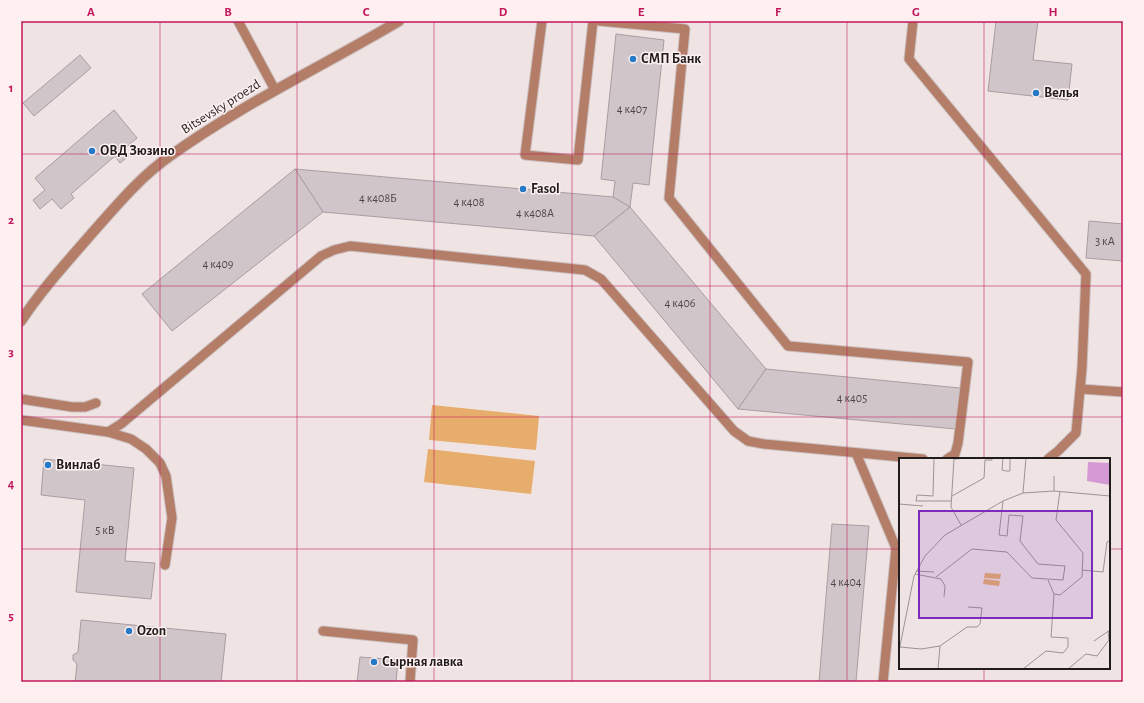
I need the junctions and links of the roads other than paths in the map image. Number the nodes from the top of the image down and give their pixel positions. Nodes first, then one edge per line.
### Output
1 (238, 21) edge
2 (399, 21) edge
3 (542, 21) edge
4 (593, 21) edge
5 (599, 21) edge
6 (913, 21) edge
7 (275, 90) junction
8 (21, 321) edge
9 (1081, 389) junction
10 (1123, 392) edge
11 (21, 399) edge
12 (96, 403) dead end
13 (21, 420) edge
14 (108, 432) junction
15 (856, 453) junction
16 (912, 458) edge
17 (949, 458) edge
18 (1049, 458) edge
19 (898, 548) edge
20 (165, 565) dead end
21 (323, 631) dead end
22 (410, 682) edge
23 (883, 682) edge

1 - 7 lane
2 - 7 street, Bitsevsky proezd
3 - 4 lane
5 - 17 lane
6 - 9 lane
7 - 8 street, Bitsevsky proezd
9 - 10 lane
9 - 18 lane
11 - 12 lane
13 - 14 lane
14 - 15 lane
14 - 20 lane
15 - 16 lane
15 - 19 lane
19 - 23 lane
21 - 22 lane

